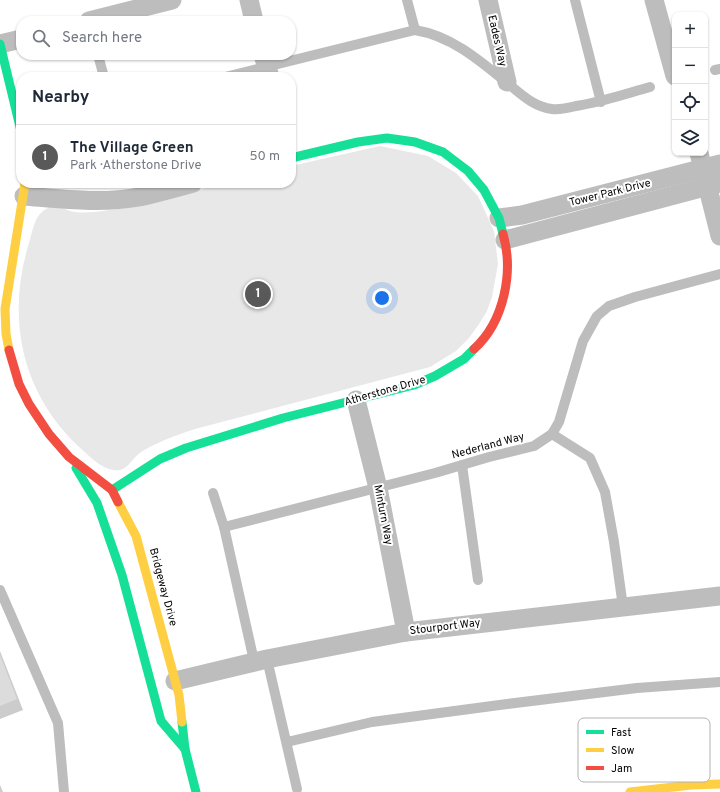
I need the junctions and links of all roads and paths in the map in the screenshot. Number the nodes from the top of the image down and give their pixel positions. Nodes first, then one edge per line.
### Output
1 (170, 0) edge
2 (249, 0) edge
3 (407, 0) edge
4 (488, 0) edge
5 (575, 0) edge
6 (654, 0) edge
7 (109, 16) edge
8 (253, 16) edge
9 (415, 30) junction
10 (16, 40) edge
11 (0, 44) edge
12 (296, 59) edge
13 (99, 60) edge
14 (292, 60) edge
15 (672, 65) edge
16 (267, 66) edge
17 (103, 72) edge
18 (244, 72) edge
19 (507, 82) junction
20 (650, 87) dead end
21 (601, 102) junction
22 (16, 111) edge
23 (296, 157) edge
24 (710, 171) edge
25 (173, 188) edge
26 (25, 190) edge
27 (499, 218) junction
28 (720, 236) edge
29 (505, 240) junction
30 (720, 274) edge
31 (11, 360) junction
32 (0, 362) edge
33 (356, 400) junction
34 (552, 434) junction
35 (69, 457) junction
36 (462, 465) junction
37 (378, 488) junction
38 (112, 490) junction
39 (213, 493) dead end
40 (224, 527) junction
41 (478, 580) dead end
42 (0, 590) edge
43 (720, 596) edge
44 (623, 607) junction
45 (406, 632) junction
46 (260, 660) junction
47 (175, 681) junction
48 (720, 682) edge
49 (286, 742) junction
50 (185, 749) junction
51 (720, 784) edge
52 (297, 789) dead end
53 (64, 792) edge
54 (196, 792) edge
55 (630, 792) edge

1 - 7 street
2 - 8 street
3 - 9 lane
4 - 19 street, Eades Way
5 - 21 lane
6 - 15 street
9 - 12 lane
9 - 19 lane
10 - 11 street
11 - 22 street
13 - 17 lane
14 - 16 lane
16 - 18 lane
19 - 21 lane
20 - 21 lane
23 - 27 street, Atherstone Drive
24 - 27 street, Tower Park Drive
24 - 28 street
24 - 29 street, Tower Park Drive
25 - 26 street
26 - 31 street, Bridgeway Drive
27 - 29 street, Atherstone Drive
29 - 33 street, Atherstone Drive
30 - 34 lane
31 - 32 lane
31 - 35 street, Bridgeway Drive
33 - 37 street, Minturn Way
33 - 38 street, Atherstone Drive
34 - 36 lane, Nederland Way
34 - 44 lane
35 - 38 street, Bridgeway Drive
35 - 50 street, Bridgeway Drive
36 - 37 lane, Nederland Way
36 - 41 lane
37 - 40 lane, Nederland Way
37 - 45 street, Minturn Way
38 - 47 street, Bridgeway Drive
39 - 40 lane
40 - 46 lane
42 - 53 lane
43 - 44 street, Stourport Way
44 - 45 street, Stourport Way
45 - 46 street, Stourport Way
46 - 47 street, Stourport Way
46 - 49 lane
47 - 50 street, Bridgeway Drive
48 - 49 lane
49 - 52 lane
50 - 54 street, Bridgeway Drive
51 - 55 street

